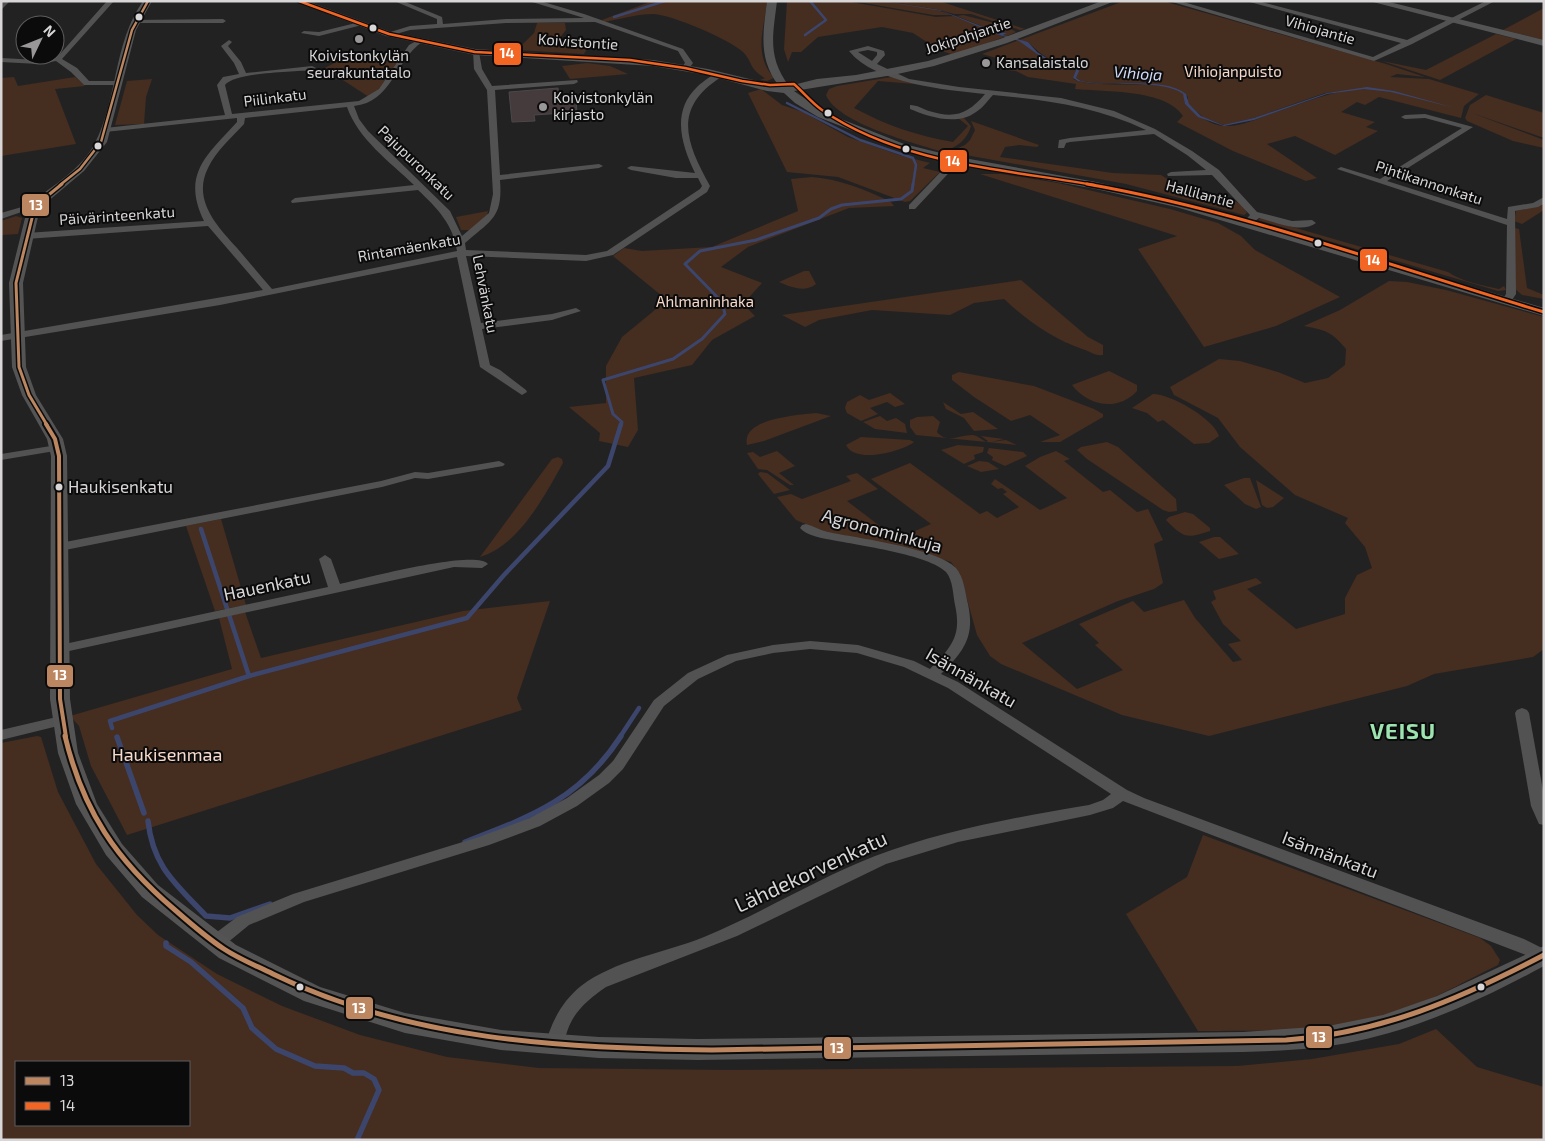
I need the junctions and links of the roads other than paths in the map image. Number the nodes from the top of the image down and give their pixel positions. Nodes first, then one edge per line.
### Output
1 (7, 1) edge
2 (111, 1) edge
3 (148, 1) edge
4 (298, 1) edge
5 (397, 1) edge
6 (532, 1) edge
7 (772, 1) edge
8 (1111, 1) edge
9 (1172, 1) edge
10 (1249, 1) edge
11 (1374, 1) edge
12 (1492, 1) edge
13 (1, 8) edge
14 (594, 20) junction
15 (223, 21) dead end
16 (1453, 21) junction
17 (134, 22) junction
18 (360, 24) junction
19 (440, 26) junction
20 (304, 33) dead end
21 (388, 34) junction
22 (420, 41) junction
23 (229, 42) dead end
24 (1410, 43) junction
25 (1544, 43) edge
26 (475, 52) junction
27 (65, 54) edge
28 (1, 60) edge
29 (15, 61) edge
30 (873, 64) dead end
31 (65, 65) edge
32 (312, 68) dead end
33 (685, 68) junction
34 (890, 73) junction
35 (243, 75) junction
36 (718, 75) junction
37 (574, 82) dead end
38 (118, 83) junction
39 (790, 87) junction
40 (490, 88) junction
41 (991, 92) junction
42 (350, 106) junction
43 (913, 108) dead end
44 (241, 116) junction
45 (229, 117) junction
46 (1405, 117) dead end
47 (105, 130) junction
48 (1154, 132) junction
49 (1061, 146) dead end
50 (955, 162) junction
51 (598, 166) dead end
52 (631, 168) dead end
53 (1341, 169) dead end
54 (1216, 172) junction
55 (1171, 174) dead end
56 (700, 176) junction
57 (496, 178) junction
58 (1380, 182) junction
59 (419, 187) junction
60 (1544, 200) edge
61 (295, 201) dead end
62 (35, 206) junction
63 (912, 206) dead end
64 (1, 216) edge
65 (1251, 219) junction
66 (210, 223) junction
67 (1312, 223) dead end
68 (1510, 223) junction
69 (26, 236) junction
70 (460, 242) junction
71 (461, 252) junction
72 (270, 292) junction
73 (1507, 301) junction
74 (576, 311) dead end
75 (1544, 312) edge
76 (476, 327) junction
77 (17, 335) junction
78 (1, 338) edge
79 (522, 392) dead end
80 (57, 448) junction
81 (1, 457) edge
82 (500, 464) dead end
83 (806, 528) dead end
84 (60, 547) junction
85 (325, 558) dead end
86 (482, 564) dead end
87 (335, 589) junction
88 (60, 650) junction
89 (934, 674) junction
90 (1522, 713) dead end
91 (61, 720) junction
92 (1, 735) edge
93 (1122, 794) junction
94 (1544, 820) edge
95 (215, 943) junction
96 (1543, 955) edge
97 (554, 1047) junction

1 - 13 street
2 - 27 street
3 - 17 street
4 - 18 street, Koivistontie
5 - 19 street
6 - 14 street
7 - 39 street
8 - 34 street, Jokipohjantie
9 - 24 street, Vihiojantie
10 - 24 street
11 - 16 street
12 - 16 street
14 - 19 street
14 - 33 street
15 - 17 street
16 - 24 street
16 - 25 street
17 - 38 street
18 - 20 street
18 - 21 street, Koivistontie
19 - 21 street
21 - 22 street, Koivistontie
22 - 26 street, Koivistontie
22 - 42 street, Piilinkatu
23 - 35 street
26 - 33 street, Koivistontie
26 - 40 street, Lehvänkatu
28 - 29 street
30 - 34 street
31 - 38 street
32 - 35 street
33 - 36 street, Koivistontie
34 - 39 street, Jokipohjantie
34 - 41 street
35 - 45 street
36 - 39 street, Koivistontie
36 - 56 street, Rintamäenkatu
37 - 40 street
38 - 47 street
39 - 50 street, Hallilantie
40 - 57 street, Lehvänkatu
41 - 43 street
41 - 48 street
42 - 44 street, Piilinkatu
42 - 59 street, Pajupuronkatu
44 - 45 street, Piilinkatu
44 - 66 street
45 - 47 street, Piilinkatu
46 - 58 street
47 - 62 street
48 - 49 street
48 - 54 street
50 - 63 street
50 - 65 street, Hallilantie
51 - 57 street
52 - 56 street
53 - 58 street, Pihtikannonkatu
54 - 55 street
54 - 65 street
56 - 71 street, Rintamäenkatu
57 - 70 street, Lehvänkatu
58 - 68 street, Pihtikannonkatu
59 - 61 street
59 - 70 street, Pajupuronkatu
60 - 68 street
62 - 64 street
62 - 69 street
65 - 67 street
65 - 73 street, Hallilantie
66 - 69 street, Päivärinteenkatu
66 - 72 street
68 - 73 street
69 - 77 street
70 - 71 street, Lehvänkatu
71 - 72 street, Rintamäenkatu
71 - 76 street, Lehvänkatu
72 - 77 street, Rintamäenkatu
73 - 75 street, Hallilantie
74 - 76 street
76 - 79 street, Lehvänkatu
77 - 78 street, Rintamäenkatu
77 - 80 street
80 - 81 street
80 - 84 street
82 - 84 street
83 - 89 street, Agronominkuja
84 - 88 street
85 - 87 street
86 - 87 street, Hauenkatu
87 - 88 street, Hauenkatu
88 - 91 street
89 - 93 street, Isännänkatu
89 - 95 street, Isännänkatu
90 - 94 street
91 - 92 street
91 - 95 street
93 - 96 street, Isännänkatu
93 - 97 street, Lähdekorvenkatu
95 - 97 street
96 - 97 street

